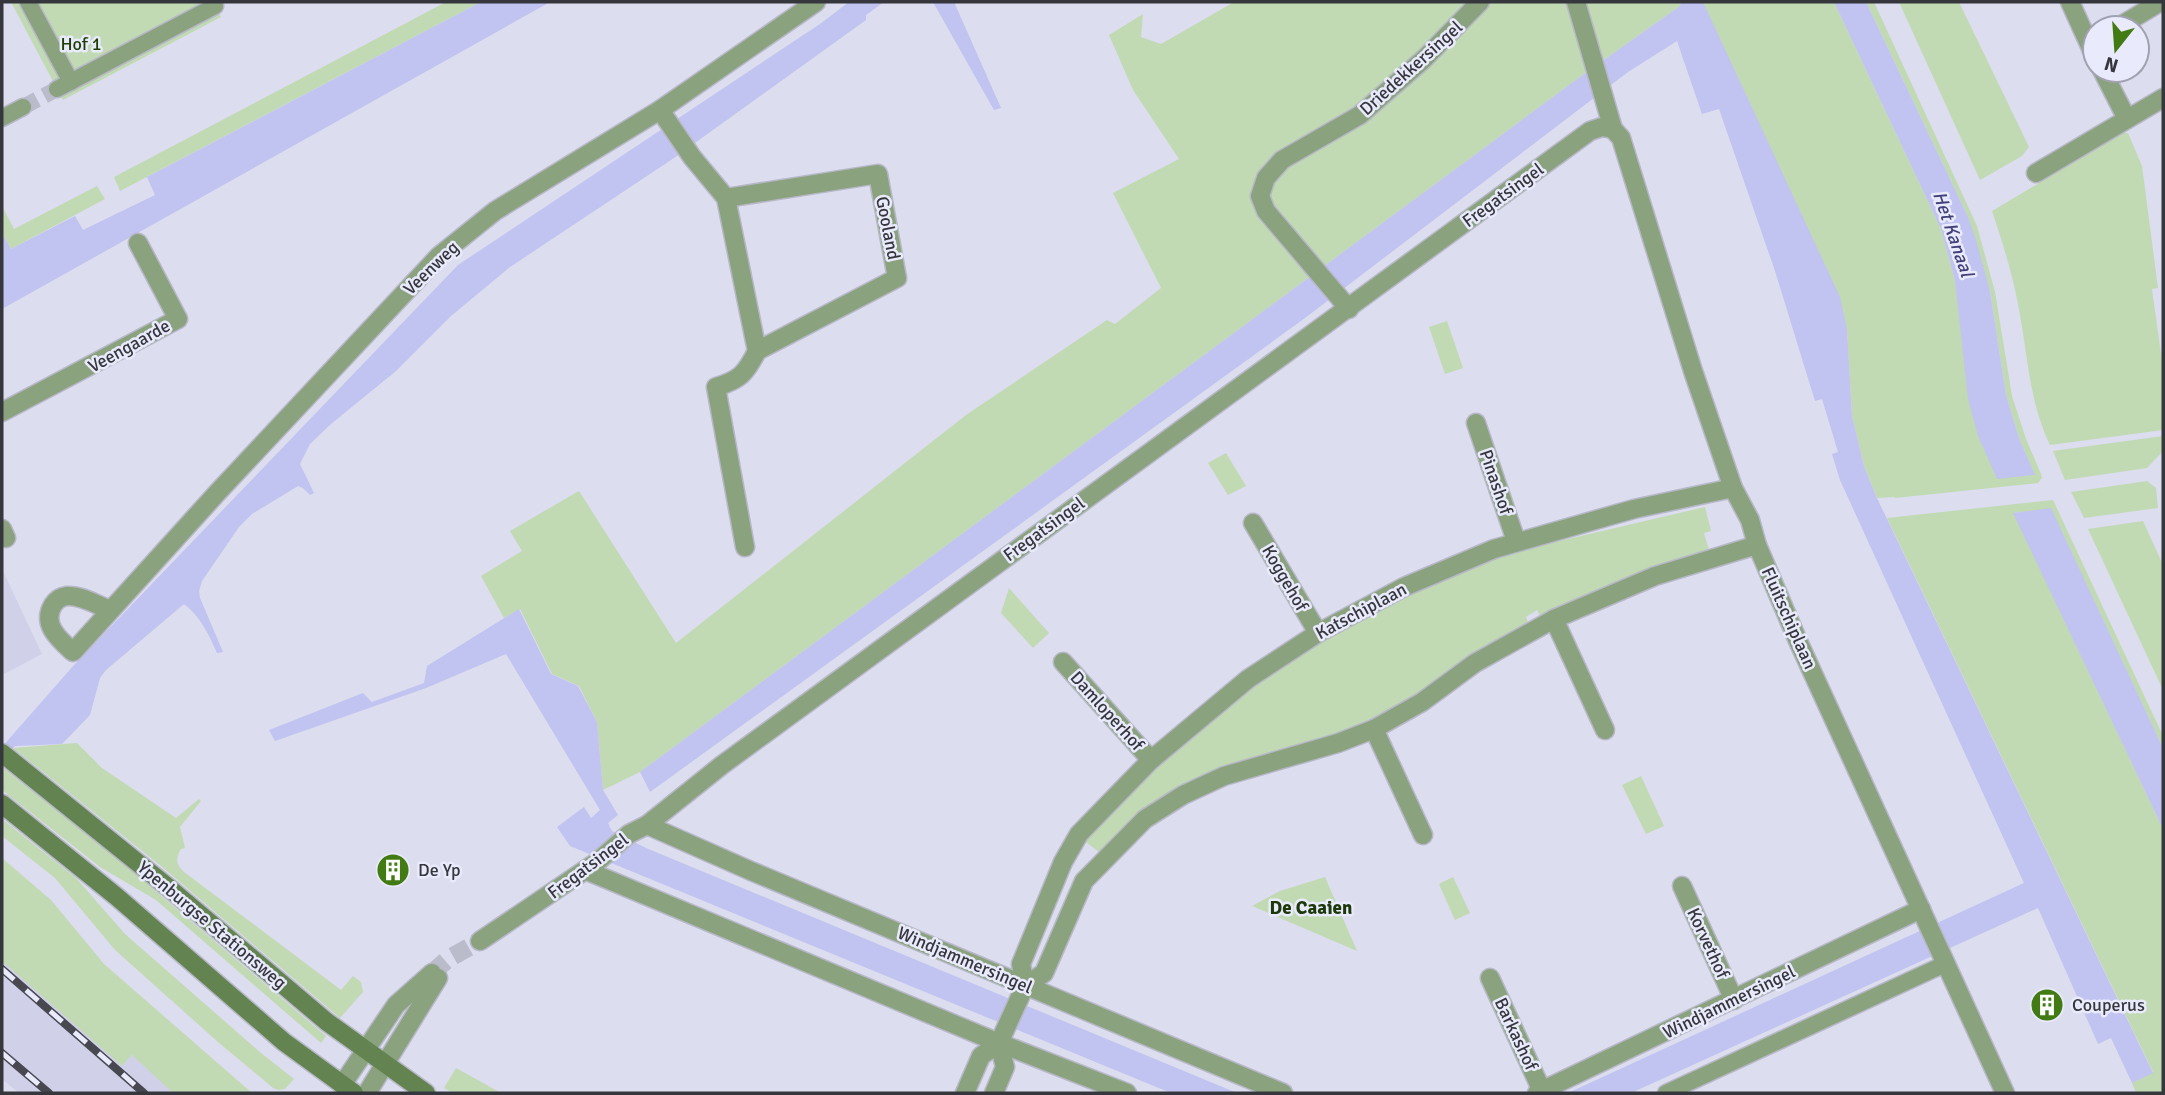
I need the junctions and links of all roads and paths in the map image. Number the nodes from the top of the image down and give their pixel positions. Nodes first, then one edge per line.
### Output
1 (28, 2) edge
2 (816, 2) edge
3 (1480, 2) edge
4 (1576, 2) edge
5 (2070, 2) edge
6 (2160, 2) edge
7 (207, 6) edge
8 (2140, 14) edge
9 (2081, 24) edge
10 (2109, 84) edge
11 (2163, 98) edge
12 (23, 107) tunnel mouth
13 (663, 114) junction
14 (2, 118) edge
15 (2127, 119) junction
16 (1614, 129) junction
17 (2036, 173) dead end
18 (726, 198) junction
19 (138, 243) dead end
20 (1347, 306) junction
21 (757, 351) junction
22 (2, 412) edge
23 (1476, 423) dead end
24 (1733, 488) junction
25 (1253, 523) dead end
26 (1516, 541) junction
27 (1757, 545) junction
28 (745, 547) dead end
29 (110, 610) dead end
30 (1554, 619) junction
31 (1318, 633) junction
32 (1063, 662) dead end
33 (1374, 729) junction
34 (1605, 730) dead end
35 (5, 755) edge
36 (1151, 760) junction
37 (2, 804) edge
38 (647, 825) junction
39 (1423, 835) dead end
40 (1063, 862) junction
41 (591, 866) junction
42 (1084, 881) junction
43 (1682, 886) dead end
44 (1925, 917) junction
45 (480, 941) tunnel mouth
46 (1944, 960) junction
47 (1490, 978) dead end
48 (1022, 992) junction
49 (1734, 1000) junction
50 (999, 1043) junction
51 (365, 1050) junction
52 (386, 1064) junction
53 (348, 1089) edge
54 (1539, 1092) edge
55 (367, 1093) edge
56 (426, 1093) edge
57 (965, 1093) edge
58 (994, 1093) edge
59 (1126, 1093) edge
60 (1283, 1093) edge
61 (1666, 1093) edge
62 (2005, 1093) edge

1 - 7 street
2 - 13 street, Veenweg
3 - 20 street, Driedekkersingel
4 - 16 street
5 - 9 street
6 - 8 street
10 - 15 street
11 - 15 street
12 - 14 street
13 - 18 street
13 - 29 street, Veenweg
15 - 17 street
16 - 20 street, Fregatsingel
16 - 24 street, Fluitschiplaan
18 - 21 street
18 - 21 street, Gooland
19 - 22 street, Veengaarde
20 - 38 street, Fregatsingel
21 - 28 street, Gooland
23 - 26 street, Pinashof
24 - 26 street, Katschiplaan
24 - 27 street, Fluitschiplaan
25 - 31 street, Koggehof
26 - 31 street, Katschiplaan
27 - 30 street, Katschiplaan
27 - 44 street, Fluitschiplaan
30 - 33 street, Katschiplaan
30 - 34 street
31 - 36 street, Katschiplaan
32 - 36 street, Damloperhof
33 - 39 street
33 - 42 street, Katschiplaan
35 - 51 main road, Ypenburgse Stationsweg
36 - 40 street, Katschiplaan
37 - 53 main road
38 - 41 street, Fregatsingel
38 - 48 street, Windjammersingel
40 - 42 street
40 - 48 street, Katschiplaan
41 - 45 street, Fregatsingel
41 - 50 street
42 - 48 street, Katschiplaan
43 - 49 street, Korvethof
44 - 46 street, Fluitschiplaan
44 - 49 street, Windjammersingel
46 - 61 street
46 - 62 street, Fluitschiplaan
47 - 54 street, Barkashof
48 - 50 street, Katschiplaan
48 - 60 street, Windjammersingel
49 - 54 street, Windjammersingel
50 - 57 street, Katschiplaan
50 - 58 street, Katschiplaan
50 - 59 street
51 - 52 main road, Ypenburgse Stationsweg
51 - 52 street
51 - 53 street
52 - 55 street
52 - 56 main road, Ypenburgse Stationsweg

